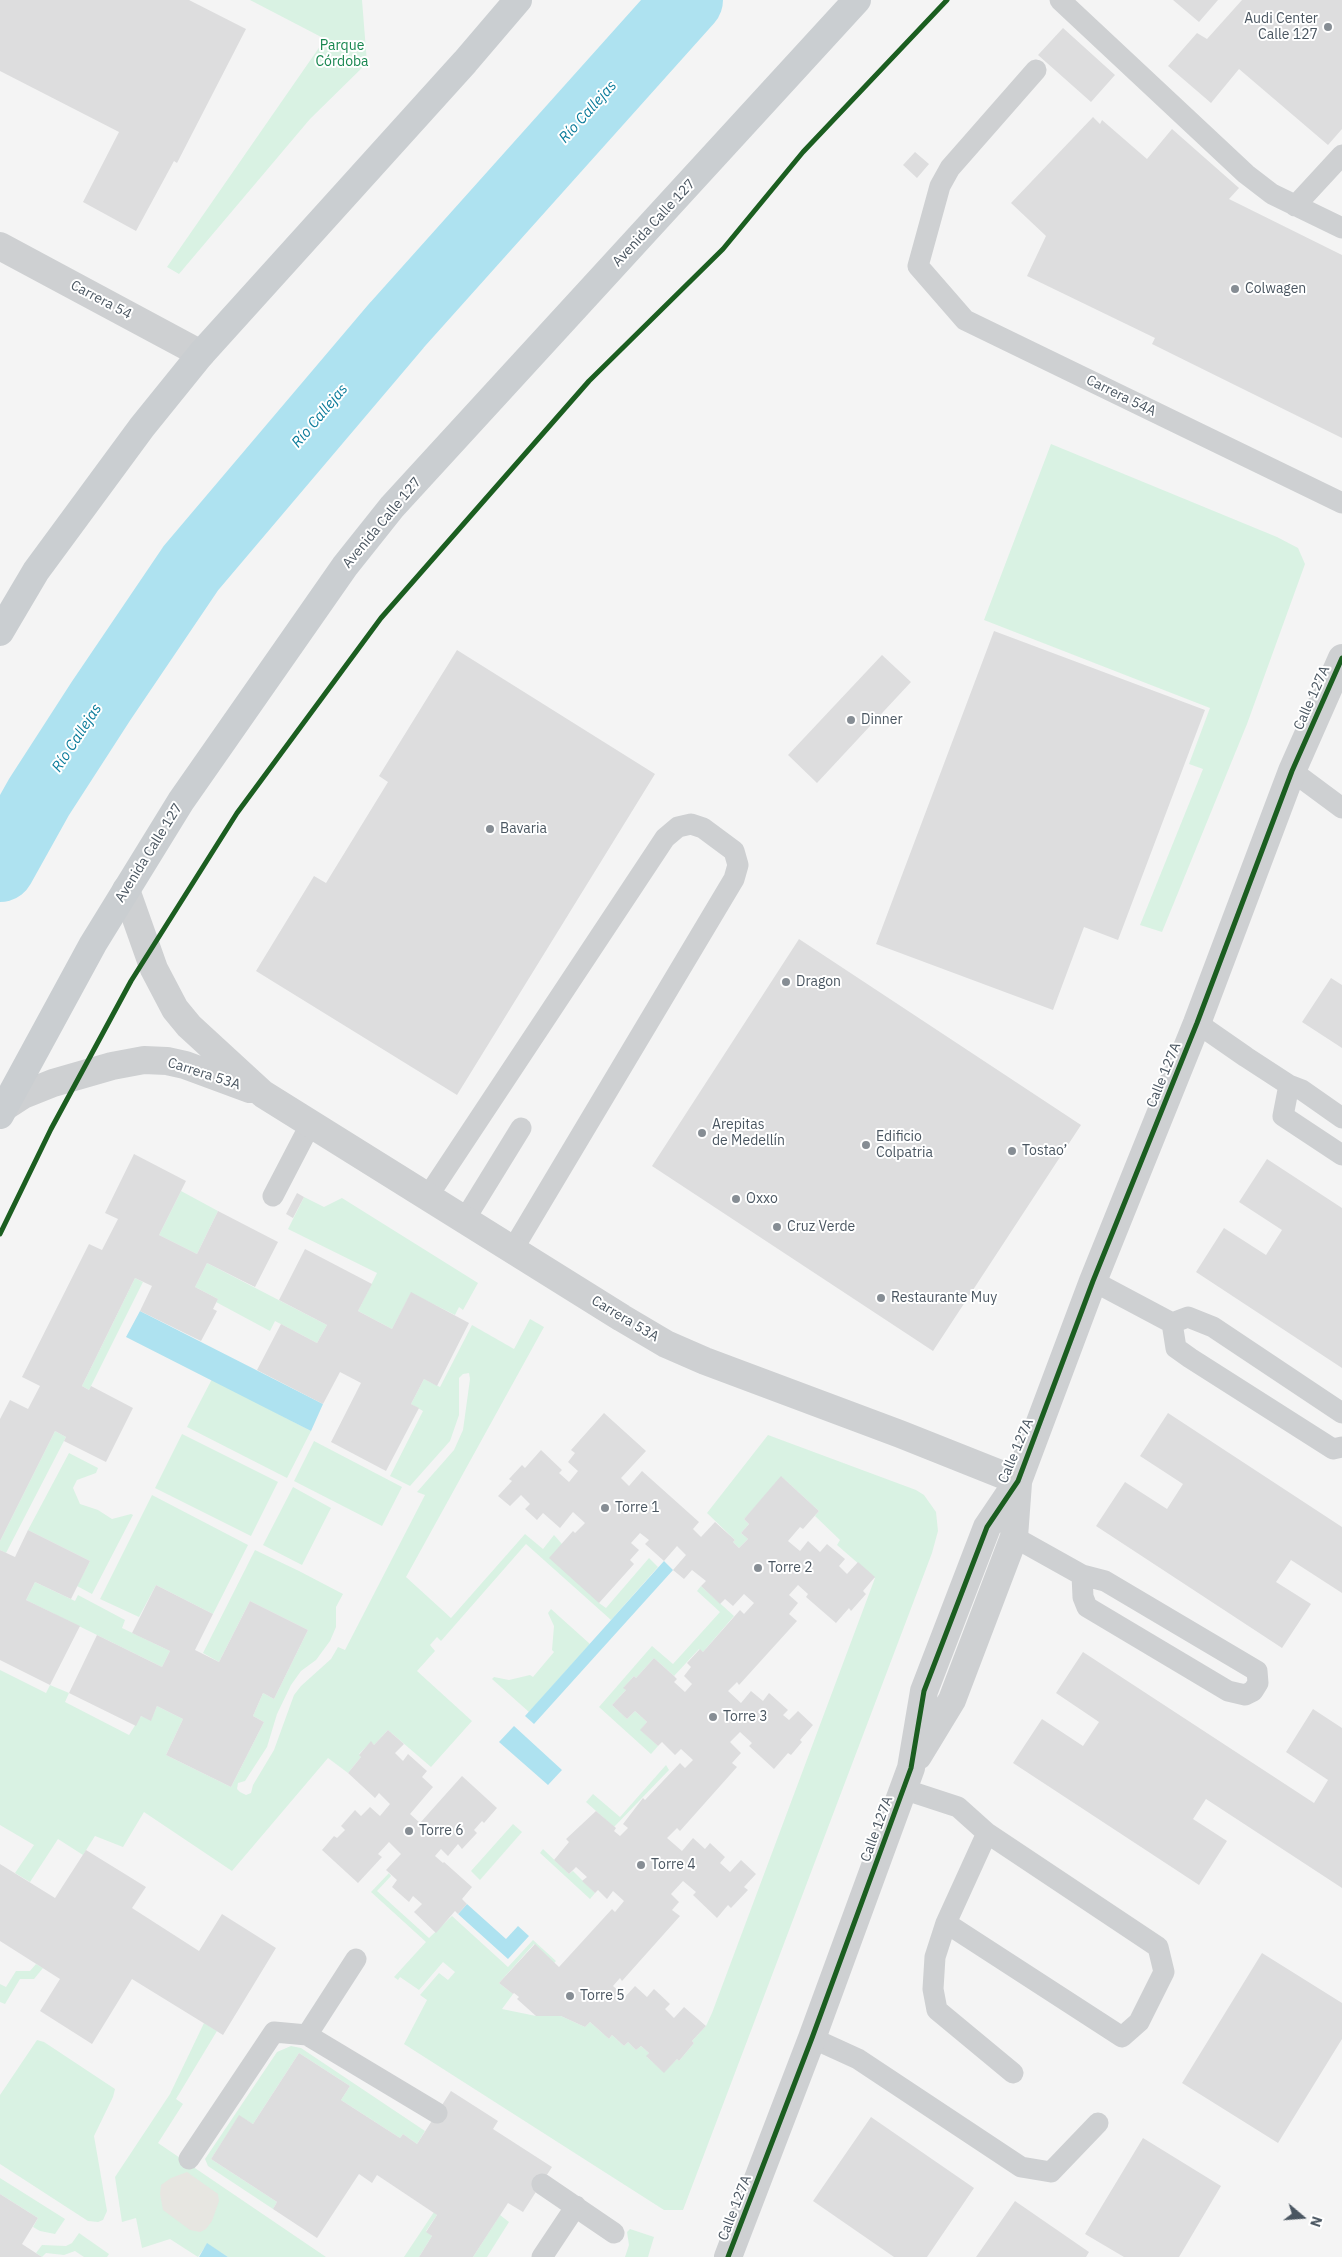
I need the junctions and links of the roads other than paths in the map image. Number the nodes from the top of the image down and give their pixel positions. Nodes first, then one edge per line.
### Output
1 (518, 0) edge
2 (856, 0) edge
3 (1060, 0) edge
4 (1036, 70) dead end
5 (1342, 155) edge
6 (1295, 206) junction
7 (1342, 228) edge
8 (0, 246) edge
9 (201, 354) junction
10 (1342, 503) edge
11 (0, 632) edge
12 (1342, 658) edge
13 (1292, 771) junction
14 (1342, 808) edge
15 (126, 890) junction
16 (1197, 1023) junction
17 (1289, 1085) junction
18 (263, 1094) junction
19 (2, 1112) edge
20 (1342, 1118) edge
21 (311, 1123) junction
22 (521, 1128) dead end
23 (1342, 1155) edge
24 (274, 1196) dead end
25 (428, 1196) junction
26 (465, 1219) junction
27 (513, 1249) junction
28 (1093, 1282) junction
29 (1172, 1323) junction
30 (1342, 1413) edge
31 (1342, 1446) edge
32 (1018, 1481) junction
33 (1014, 1537) junction
34 (1082, 1575) junction
35 (907, 1778) junction
36 (987, 1833) junction
37 (946, 1923) junction
38 (356, 1959) dead end
39 (307, 2035) junction
40 (812, 2038) junction
41 (1013, 2073) dead end
42 (437, 2113) dead end
43 (1098, 2123) dead end
44 (189, 2159) dead end
45 (542, 2184) dead end
46 (576, 2206) junction
47 (614, 2233) dead end
48 (542, 2257) edge
49 (728, 2257) edge

1 - 9 main road
2 - 15 main road, Avenida Calle 127
3 - 6 lane
4 - 10 lane, Carrera 54A
5 - 6 lane
6 - 7 lane
8 - 9 street, Carrera 54
9 - 11 main road
12 - 13 street, Calle 127A
13 - 14 lane
13 - 16 street, Calle 127A
15 - 18 street, Carrera 53A
15 - 19 main road, Avenida Calle 127
16 - 17 lane
16 - 28 street, Calle 127A
17 - 20 lane
17 - 23 lane
18 - 19 street, Carrera 53A
18 - 21 street, Carrera 53A
21 - 24 lane
21 - 25 street, Carrera 53A
22 - 26 lane
25 - 26 street, Carrera 53A
25 - 27 lane
26 - 27 street, Carrera 53A
27 - 32 street, Carrera 53A
28 - 29 lane
28 - 32 street, Calle 127A
29 - 30 lane
29 - 31 lane
32 - 33 street, Calle 127A
32 - 35 street, Calle 127A
33 - 34 lane
33 - 35 street, Calle 127A
34 - 34 lane
35 - 36 lane
35 - 40 street, Calle 127A
36 - 37 lane
36 - 37 lane
37 - 41 lane
38 - 39 lane
39 - 42 lane
39 - 44 lane
40 - 43 lane
40 - 49 street, Calle 127A
45 - 46 lane
46 - 47 lane
46 - 48 lane

